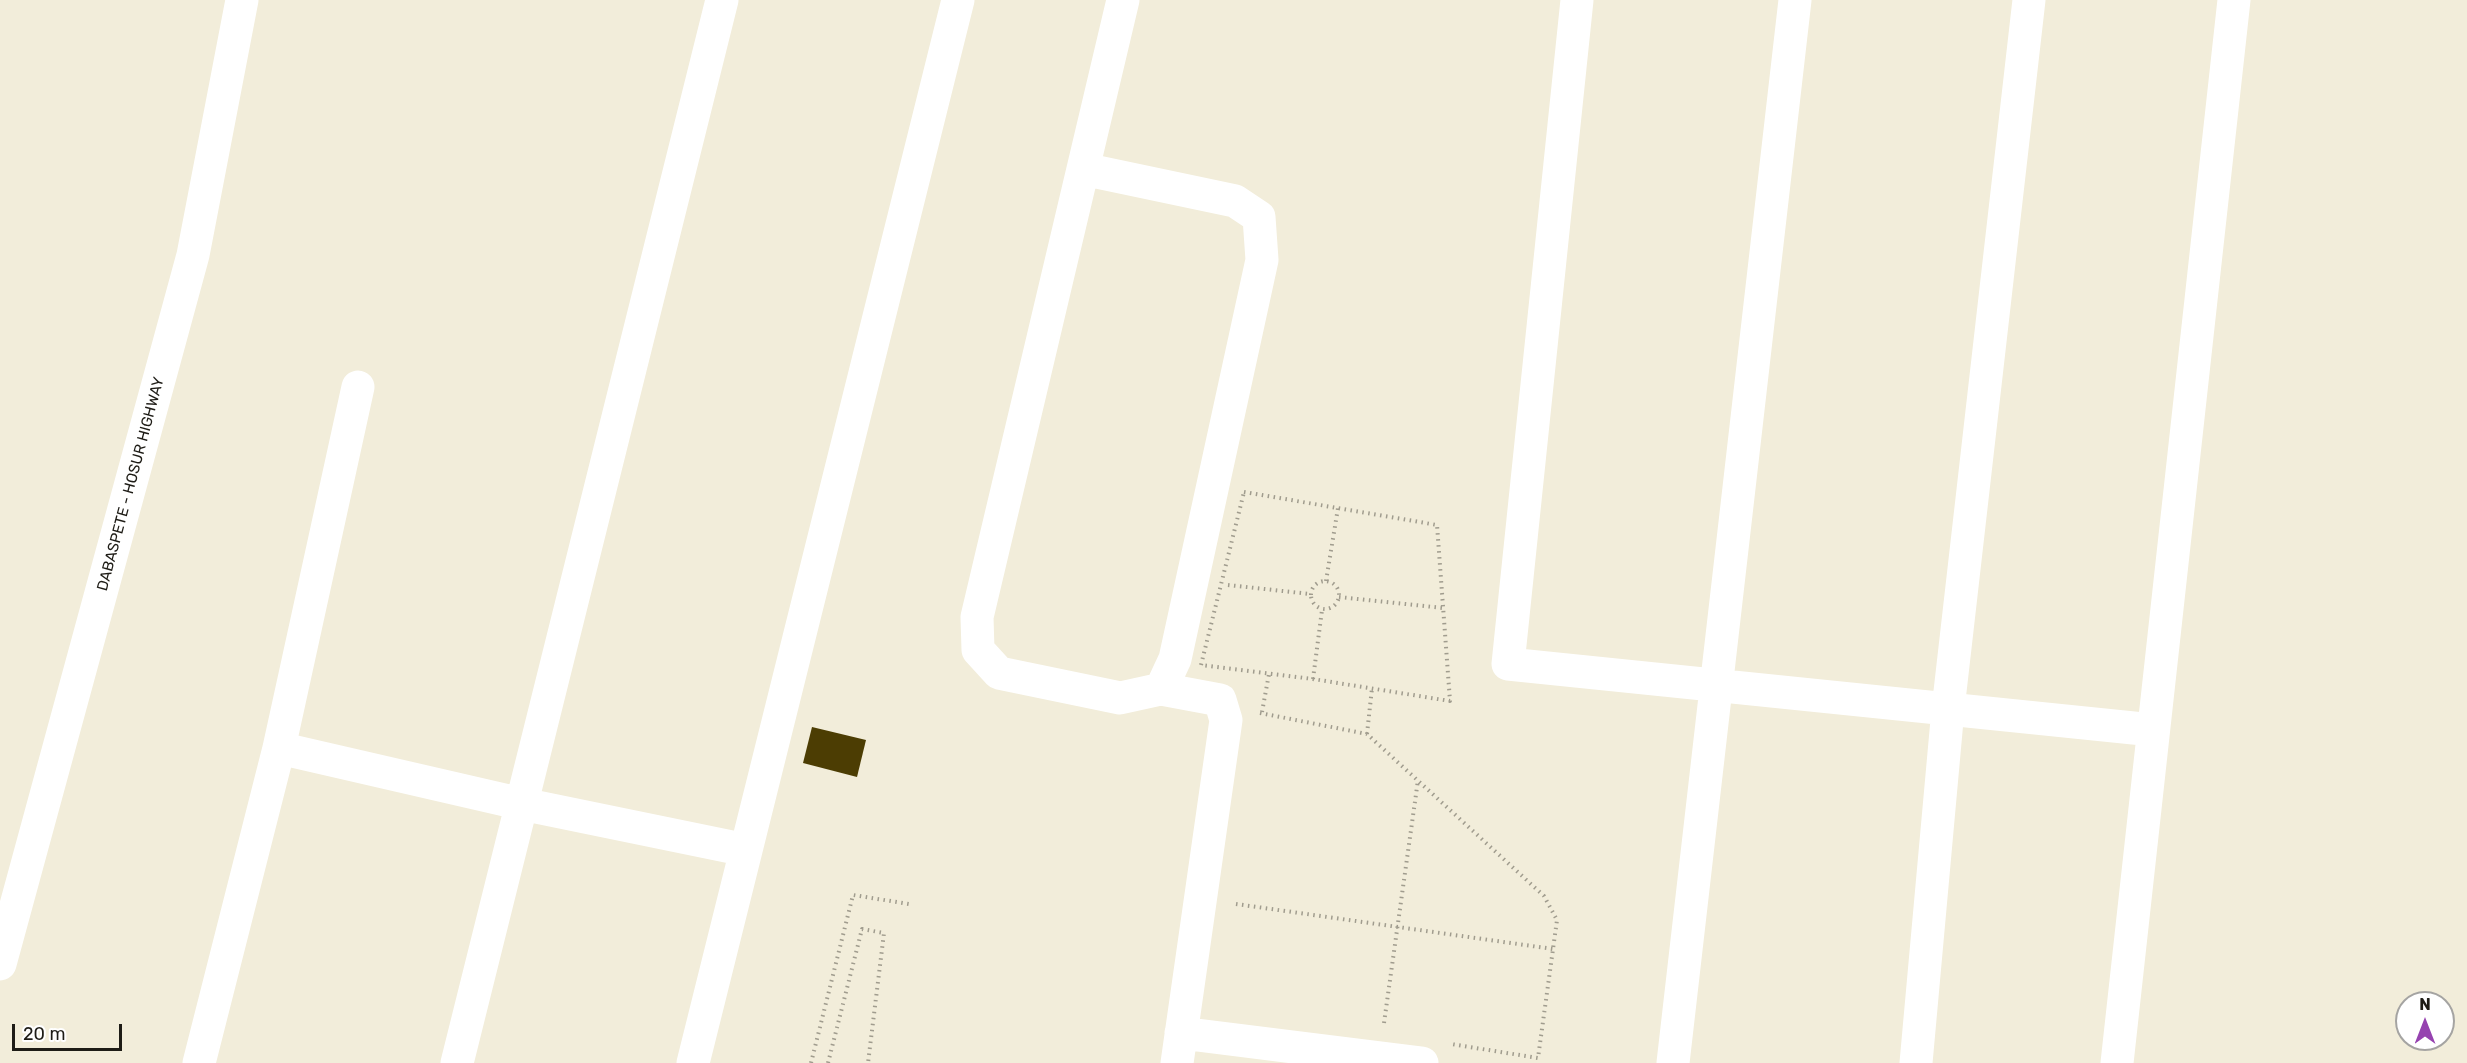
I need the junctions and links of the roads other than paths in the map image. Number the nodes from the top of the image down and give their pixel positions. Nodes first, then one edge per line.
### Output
1 (242, 0) edge
2 (722, 0) edge
3 (958, 0) edge
4 (1123, 0) edge
5 (1576, 0) edge
6 (1795, 0) edge
7 (2029, 0) edge
8 (2234, 0) edge
9 (1083, 169) junction
10 (358, 387) dead end
11 (1717, 685) junction
12 (1161, 689) junction
13 (1948, 709) junction
14 (2153, 730) junction
15 (279, 748) junction
16 (522, 804) junction
17 (746, 850) junction
18 (0, 964) edge
19 (1179, 1048) edge
20 (199, 1063) edge
21 (457, 1063) edge
22 (693, 1063) edge
23 (1422, 1063) edge
24 (1673, 1063) edge
25 (1916, 1063) edge
26 (2117, 1063) edge

1 - 18 main road, DABASPETE - HOSUR HIGHWAY
2 - 16 main road
3 - 17 main road
4 - 9 main road
5 - 11 main road
6 - 11 main road
7 - 13 main road
8 - 14 main road
9 - 12 main road
9 - 12 main road
10 - 15 main road
11 - 13 main road
11 - 24 main road
12 - 19 main road
13 - 14 main road
13 - 25 main road
14 - 26 main road
15 - 16 main road
15 - 20 main road
16 - 17 main road
16 - 21 main road
17 - 22 main road
19 - 23 main road

